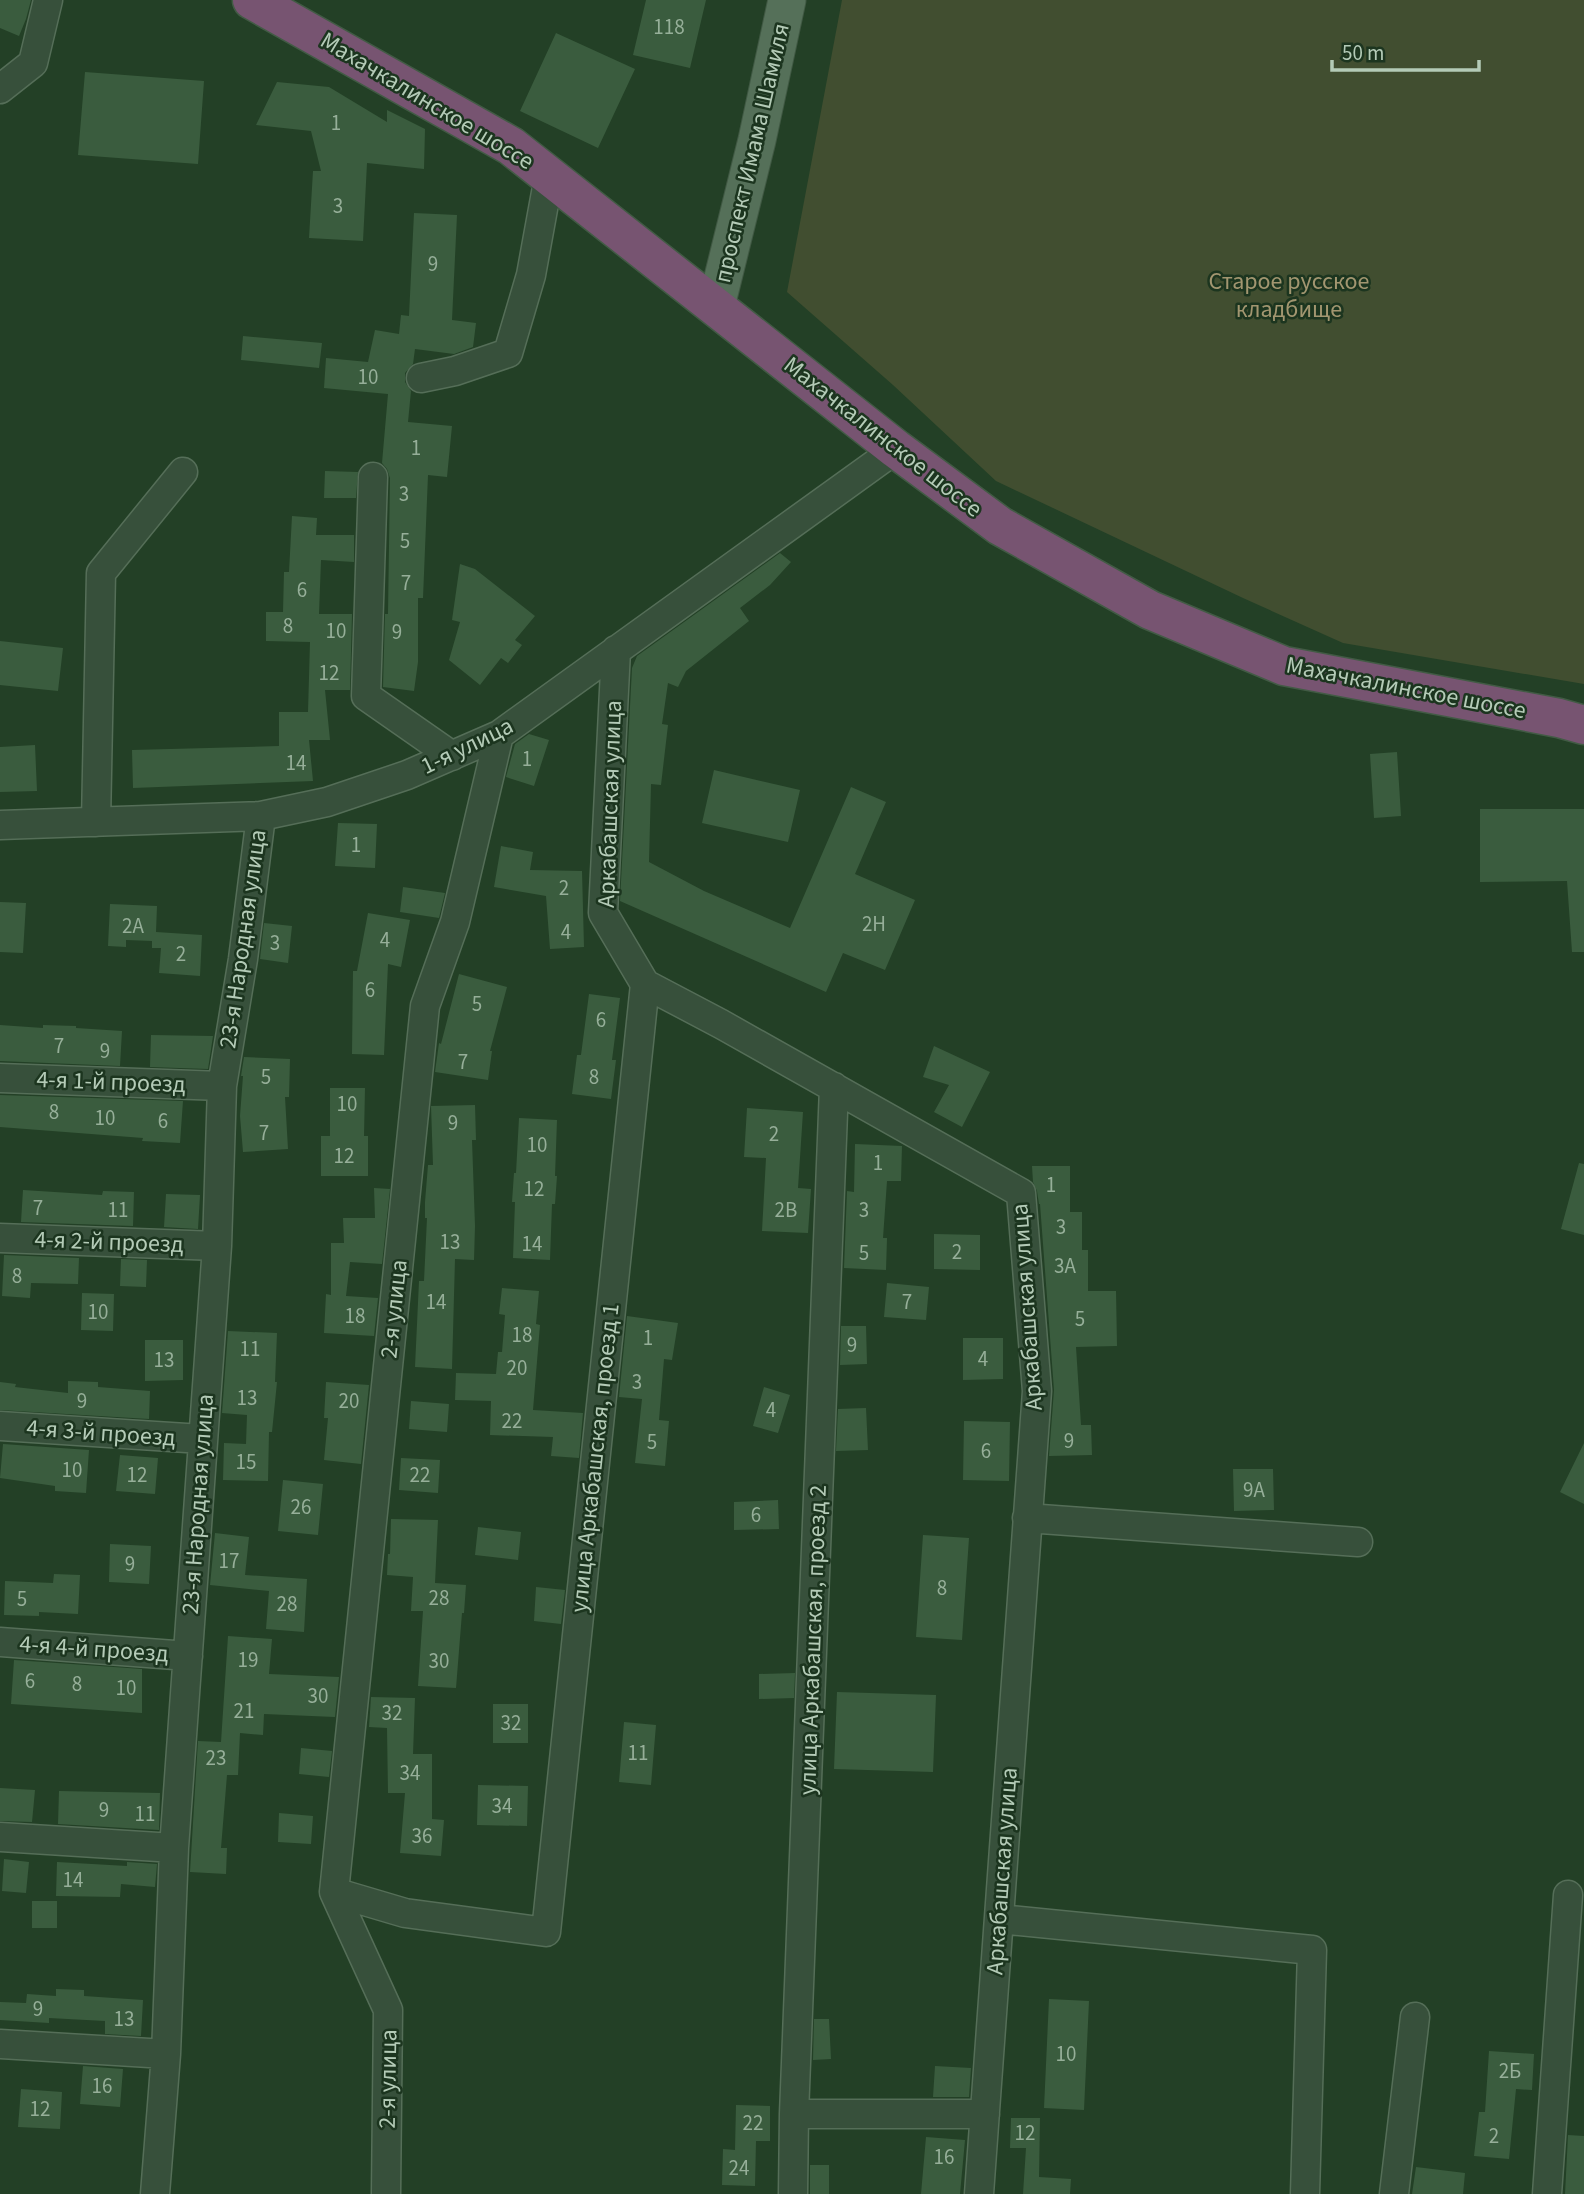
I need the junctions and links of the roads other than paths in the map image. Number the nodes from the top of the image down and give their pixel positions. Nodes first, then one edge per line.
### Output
1 (48, 0) edge
2 (251, 0) edge
3 (787, 0) edge
4 (296, 11) edge
5 (0, 89) edge
6 (549, 176) junction
7 (716, 306) junction
8 (421, 378) dead end
9 (896, 449) junction
10 (183, 472) dead end
11 (373, 477) dead end
12 (617, 650) junction
13 (1576, 719) edge
14 (499, 735) junction
15 (452, 756) junction
16 (261, 816) junction
17 (96, 822) junction
18 (0, 825) edge
19 (645, 984) junction
20 (0, 1078) edge
21 (222, 1086) junction
22 (834, 1087) junction
23 (0, 1238) edge
24 (217, 1246) junction
25 (0, 1426) edge
26 (202, 1439) junction
27 (1027, 1518) junction
28 (1358, 1542) dead end
29 (0, 1642) edge
30 (188, 1656) junction
31 (0, 1836) edge
32 (174, 1848) junction
33 (334, 1892) junction
34 (1568, 1895) dead end
35 (999, 1919) junction
36 (1415, 2017) dead end
37 (0, 2044) edge
38 (166, 2054) junction
39 (794, 2113) junction
40 (985, 2114) junction
41 (155, 2194) edge
42 (386, 2194) edge
43 (793, 2194) edge
44 (979, 2194) edge
45 (1305, 2194) edge
46 (1394, 2194) edge
47 (1547, 2194) edge

1 - 5 street
2 - 4 highway, Махачкалинское шоссе
3 - 7 main road, проспект Имама Шамиля
4 - 6 highway, Махачкалинское шоссе
6 - 7 highway, Махачкалинское шоссе
6 - 8 street
7 - 9 highway, Махачкалинское шоссе
9 - 12 street, 1-я улица
9 - 13 highway, Махачкалинское шоссе
10 - 17 street
11 - 15 street
12 - 14 street, 1-я улица
12 - 19 street, Аркабашская улица
14 - 15 street, 1-я улица
14 - 33 street, 2-я улица
15 - 16 street, 1-я улица
16 - 17 street, 1-я улица
16 - 21 street, 23-я Народная улица
17 - 18 street, 1-я улица
19 - 22 street, Аркабашская улица
19 - 33 street, улица Аркабашская, проезд 1
20 - 21 street, 4-я 1-й проезд
21 - 24 street, 23-я Народная улица
22 - 27 street, Аркабашская улица
22 - 39 street, улица Аркабашская, проезд 2
23 - 24 street, 4-я 2-й проезд
24 - 26 street, 23-я Народная улица
25 - 26 street, 4-я 3-й проезд
26 - 30 street, 23-я Народная улица
27 - 28 street
27 - 35 street, Аркабашская улица
29 - 30 street, 4-я 4-й проезд
30 - 32 street, 23-я Народная улица
31 - 32 street
32 - 38 street, 23-я Народная улица
33 - 42 street, 2-я улица
34 - 47 street
35 - 40 street, Аркабашская улица
35 - 45 street
36 - 46 street
37 - 38 street
38 - 41 street, 23-я Народная улица
39 - 40 street
39 - 43 street, улица Аркабашская, проезд 2
40 - 44 street, Аркабашская улица

